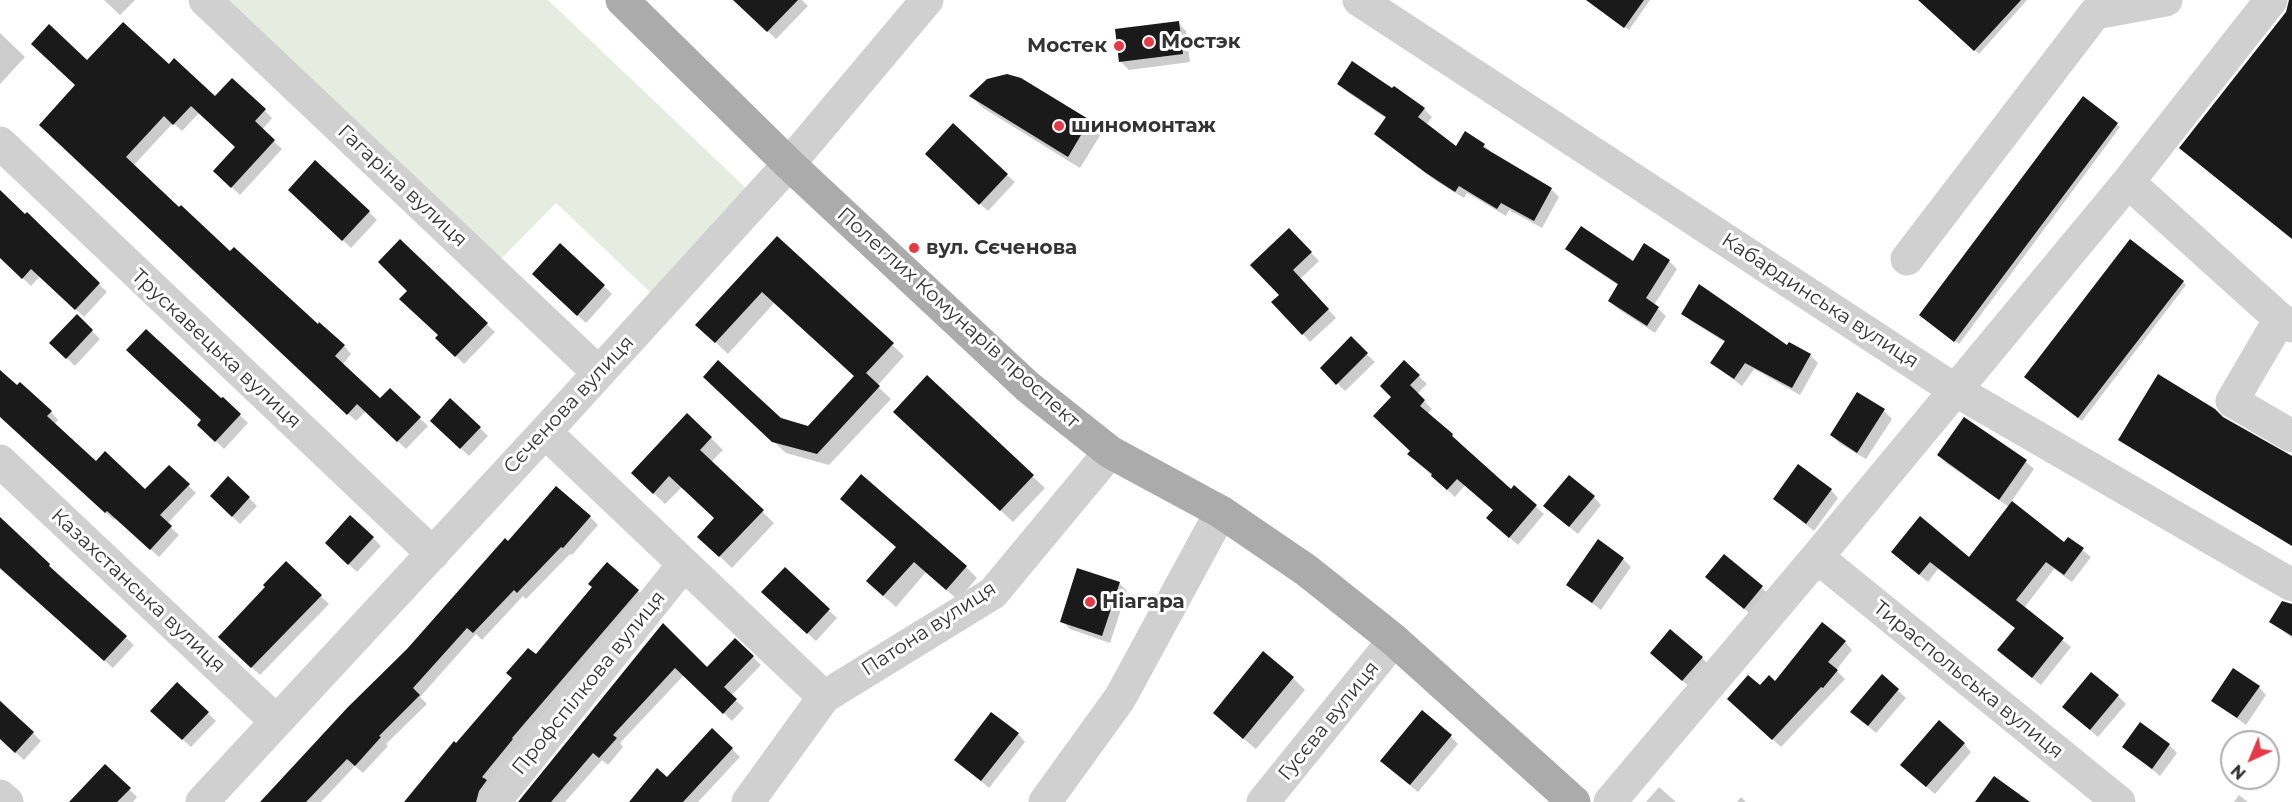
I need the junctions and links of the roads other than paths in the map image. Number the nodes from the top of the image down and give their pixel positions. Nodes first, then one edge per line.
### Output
1 (205, 0) edge
2 (622, 0) edge
3 (927, 0) edge
4 (1359, 0) edge
5 (2166, 0) edge
6 (2257, 5) edge
7 (0, 143) edge
8 (789, 164) junction
9 (2128, 182) junction
10 (1907, 259) dead end
11 (2286, 323) edge
12 (599, 373) junction
13 (1955, 390) junction
14 (545, 432) junction
15 (2292, 436) edge
16 (1110, 452) junction
17 (0, 461) edge
18 (1221, 512) junction
19 (433, 554) junction
20 (1817, 557) junction
21 (684, 564) junction
22 (2292, 585) edge
23 (1394, 640) junction
24 (824, 697) junction
25 (276, 721) junction
26 (0, 796) edge
27 (7, 802) edge
28 (202, 802) edge
29 (494, 802) edge
30 (748, 802) edge
31 (1045, 802) edge
32 (1263, 802) edge
33 (1574, 802) edge
34 (1610, 802) edge
35 (2119, 802) edge

1 - 12 street, Гагаріна вулиця
2 - 8 main road, Полеглих Комунарів проспект
3 - 8 street, Сєченова вулиця
4 - 13 street, Кабардинська вулиця
5 - 10 street
6 - 9 street
7 - 19 street, Трускавецька вулиця
8 - 12 street, Сєченова вулиця
8 - 16 main road, Полеглих Комунарів проспект
9 - 11 street
9 - 13 street
11 - 15 street
12 - 14 street, Сєченова вулиця
13 - 20 street
13 - 22 street, Кабардинська вулиця
14 - 19 street, Сєченова вулиця
14 - 21 street
16 - 18 main road, Полеглих Комунарів проспект
16 - 24 street, Патона вулиця
17 - 25 street, Казахстанська вулиця
18 - 23 main road, Полеглих Комунарів проспект
18 - 31 street
19 - 25 street, Сєченова вулиця
20 - 34 street
20 - 35 street, Тираспольська вулиця
21 - 24 street
21 - 29 street, Профспілкова вулиця
23 - 32 street, Гусєва вулиця
23 - 33 main road, Полеглих Комунарів проспект
24 - 30 street, Патона вулиця
25 - 28 street, Сєченова вулиця
26 - 27 street

